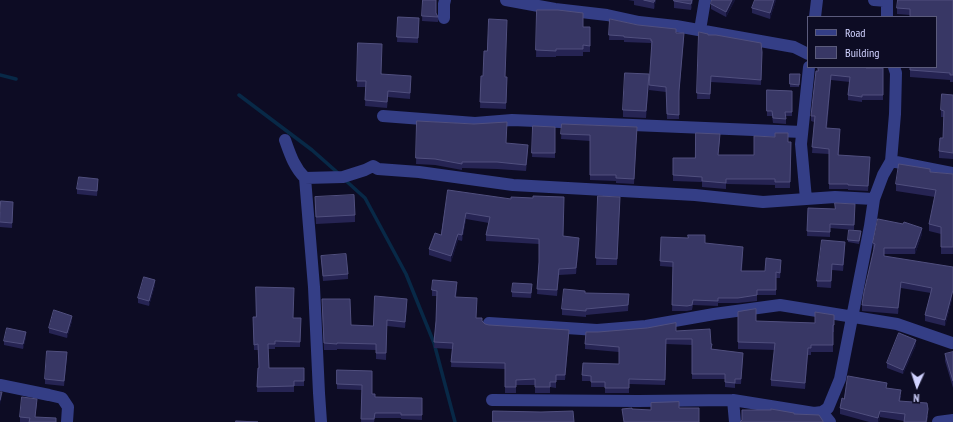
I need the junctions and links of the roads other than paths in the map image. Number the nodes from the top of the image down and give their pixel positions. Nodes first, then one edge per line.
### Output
1 (446, 0) edge
2 (506, 0) edge
3 (705, 0) edge
4 (817, 0) edge
5 (874, 0) edge
6 (887, 0) edge
7 (815, 16) edge
8 (887, 16) edge
9 (444, 18) dead end
10 (700, 30) junction
11 (807, 54) edge
12 (809, 68) edge
13 (894, 68) edge
14 (383, 116) dead end
15 (802, 132) junction
16 (285, 140) dead end
17 (891, 161) junction
18 (953, 173) edge
19 (305, 178) junction
20 (806, 199) junction
21 (874, 199) junction
22 (852, 316) junction
23 (490, 323) dead end
24 (953, 343) edge
25 (0, 385) edge
26 (492, 400) dead end
27 (733, 400) junction
28 (822, 412) junction
29 (953, 420) edge
30 (67, 422) edge
31 (321, 422) edge
32 (735, 422) edge
33 (830, 422) edge
34 (938, 422) edge

1 - 9 street
2 - 10 street
3 - 10 street
4 - 7 street
5 - 6 street
6 - 8 street
10 - 11 street
12 - 15 street
13 - 17 street
14 - 15 street
15 - 20 street
16 - 19 street
17 - 18 street
17 - 21 street
19 - 20 street
19 - 31 street
20 - 21 street
21 - 22 street
22 - 23 street
22 - 24 street
22 - 28 street
25 - 30 street
26 - 27 street
27 - 28 street
27 - 32 street
28 - 33 street
29 - 34 street

